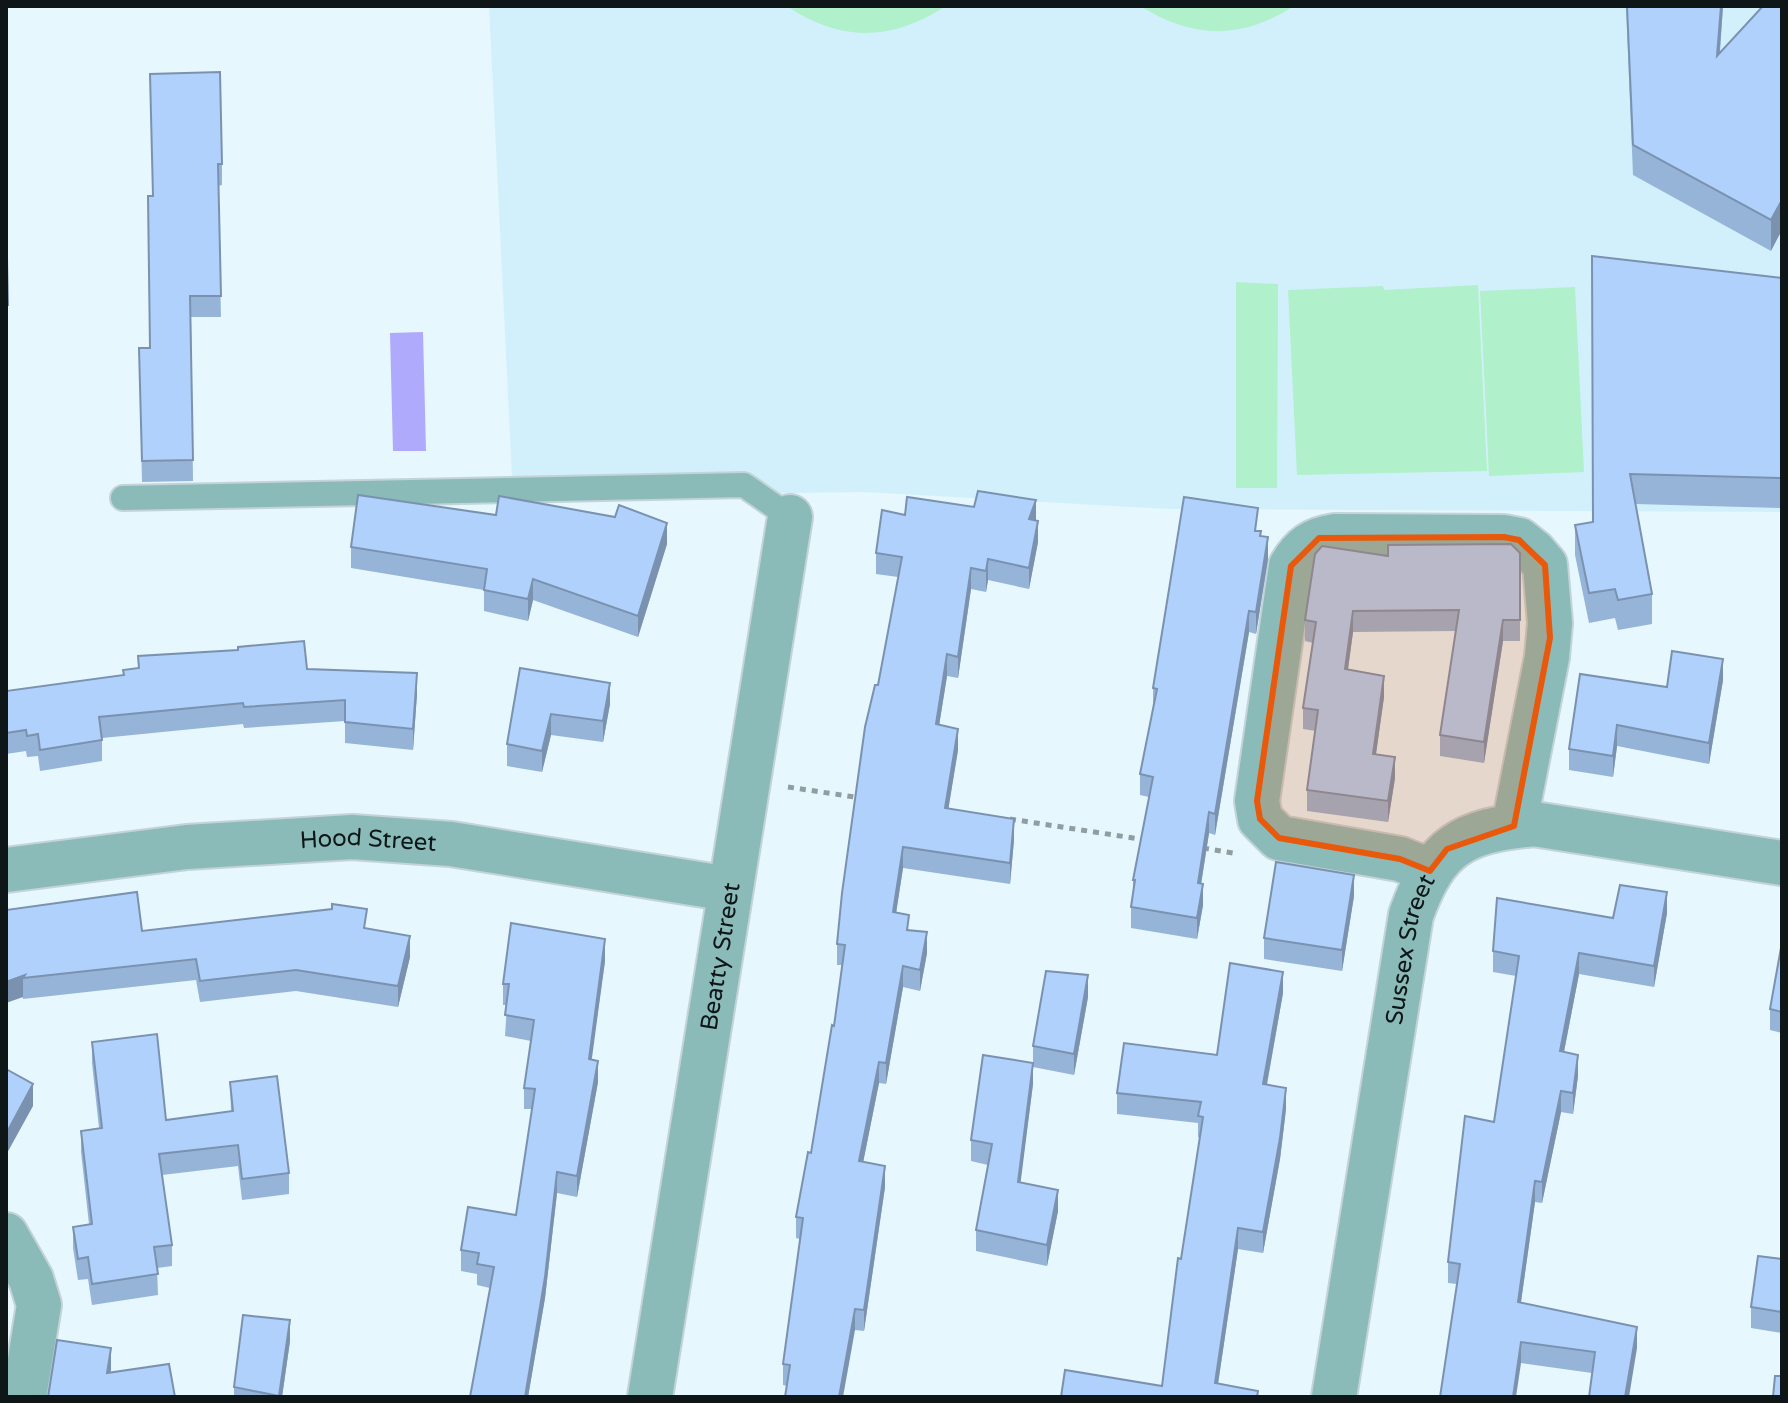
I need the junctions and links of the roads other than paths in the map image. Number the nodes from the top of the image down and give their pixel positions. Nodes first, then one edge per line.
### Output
1 (123, 498) dead end
2 (790, 517) joint
3 (1514, 826) junction
4 (1782, 863) edge
5 (6, 870) edge
6 (1430, 871) junction
7 (729, 889) junction
8 (6, 1235) edge
9 (24, 1397) edge
10 (650, 1397) edge
11 (1334, 1397) edge

1 - 2 lane
2 - 7 street, Beatty Street
3 - 4 street, Sussex Street
3 - 6 street, Sussex Street
3 - 6 street
5 - 7 street, Hood Street
6 - 11 street, Sussex Street
7 - 10 street, Beatty Street
8 - 9 street

